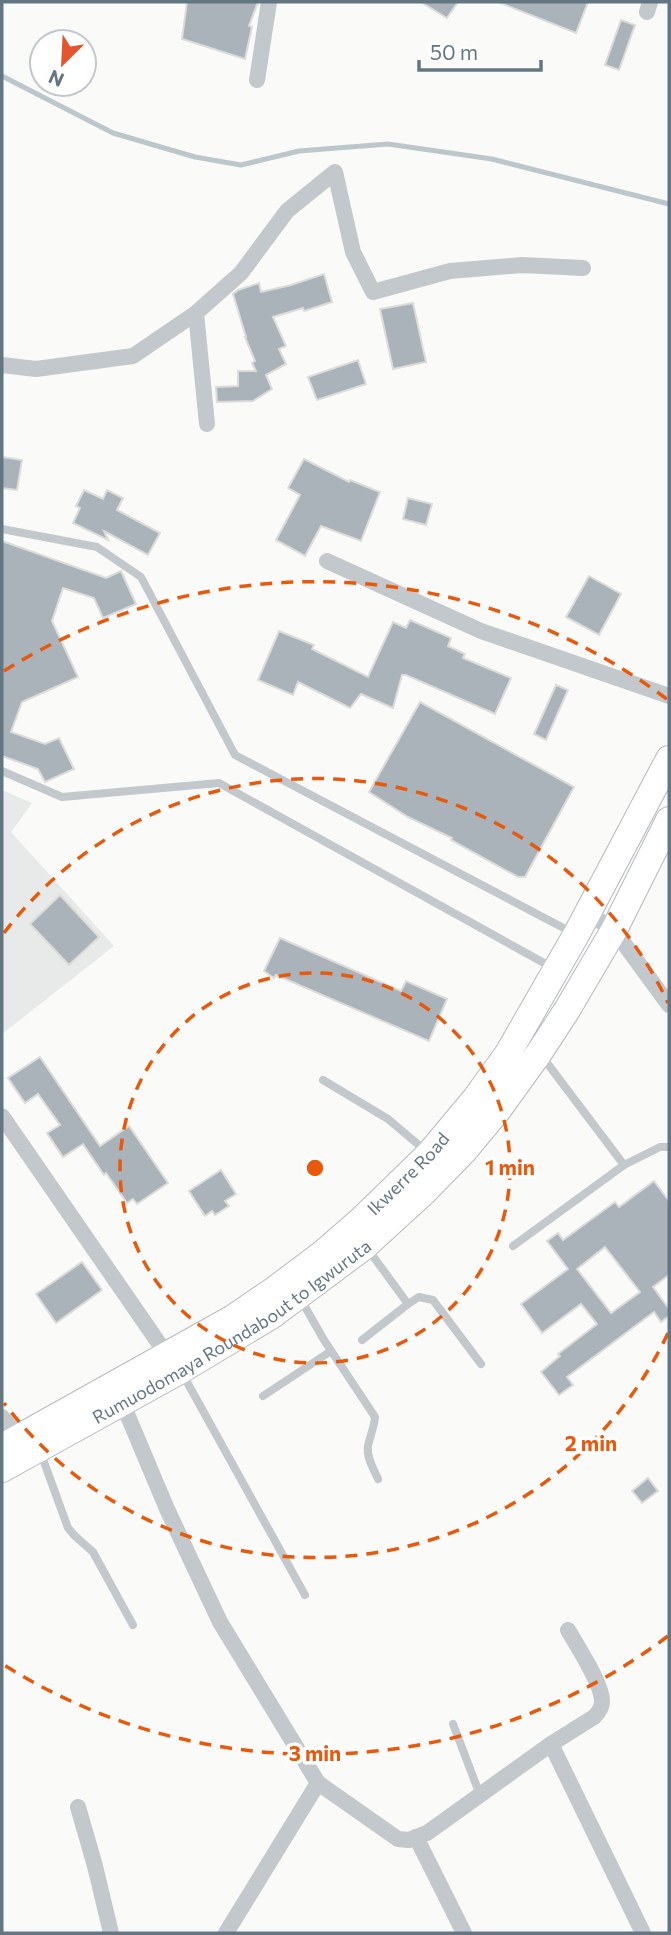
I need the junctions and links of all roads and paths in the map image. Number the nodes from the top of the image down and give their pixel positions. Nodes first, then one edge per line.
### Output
1 (269, 2) edge
2 (257, 80) dead end
3 (583, 268) dead end
4 (196, 313) junction
5 (2, 365) edge
6 (206, 424) dead end
7 (2, 529) edge
8 (327, 561) dead end
9 (669, 696) edge
10 (669, 759) edge
11 (2, 771) edge
12 (669, 820) edge
13 (582, 923) junction
14 (614, 930) junction
15 (556, 970) junction
16 (669, 1005) edge
17 (539, 1053) junction
18 (323, 1080) dead end
19 (2, 1116) edge
20 (669, 1147) edge
21 (429, 1154) junction
22 (624, 1165) junction
23 (365, 1246) junction
24 (513, 1246) dead end
25 (298, 1295) junction
26 (408, 1304) junction
27 (362, 1340) dead end
28 (331, 1351) junction
29 (174, 1363) junction
30 (481, 1364) dead end
31 (263, 1396) dead end
32 (122, 1402) junction
33 (2, 1417) edge
34 (20, 1444) edge
35 (2, 1469) edge
36 (379, 1479) dead end
37 (305, 1595) dead end
38 (133, 1625) dead end
39 (568, 1630) dead end
40 (453, 1724) dead end
41 (551, 1744) junction
42 (318, 1783) junction
43 (480, 1795) junction
44 (78, 1807) dead end
45 (416, 1837) junction
46 (111, 1933) edge
47 (226, 1933) edge
48 (464, 1933) edge
49 (643, 1933) edge

1 - 2 street
3 - 4 street
4 - 5 street
4 - 6 street
7 - 13 lane
8 - 9 street
10 - 13 main road, Ikwerre Road
11 - 15 lane
12 - 14 main road, Rumuodomaya Roundabout to Igwuruta
13 - 14 street
13 - 15 main road, Ikwerre Road
14 - 16 street
14 - 17 main road, Rumuodomaya Roundabout to Igwuruta
15 - 21 main road, Ikwerre Road
17 - 22 lane
17 - 23 main road, Rumuodomaya Roundabout to Igwuruta
18 - 21 lane
19 - 29 street
20 - 22 lane
21 - 29 main road, Ikwerre Road
22 - 24 lane
23 - 25 main road, Rumuodomaya Roundabout to Igwuruta
23 - 26 lane
25 - 28 lane
25 - 29 main road, Rumuodomaya Roundabout to Igwuruta
26 - 27 lane
26 - 30 lane
28 - 31 lane
28 - 36 lane
29 - 32 main road, Rumuodomaya Roundabout to Igwuruta
29 - 34 main road, Ikwerre Road
29 - 37 lane
32 - 34 main road, Rumuodomaya Roundabout to Igwuruta
32 - 42 street
33 - 34 street
34 - 35 main road, Rumuodomaya Roundabout to Igwuruta
34 - 38 lane
39 - 41 street
40 - 43 lane
41 - 43 street
41 - 49 street
42 - 45 street
42 - 47 street
43 - 45 street
44 - 46 street
45 - 48 street

